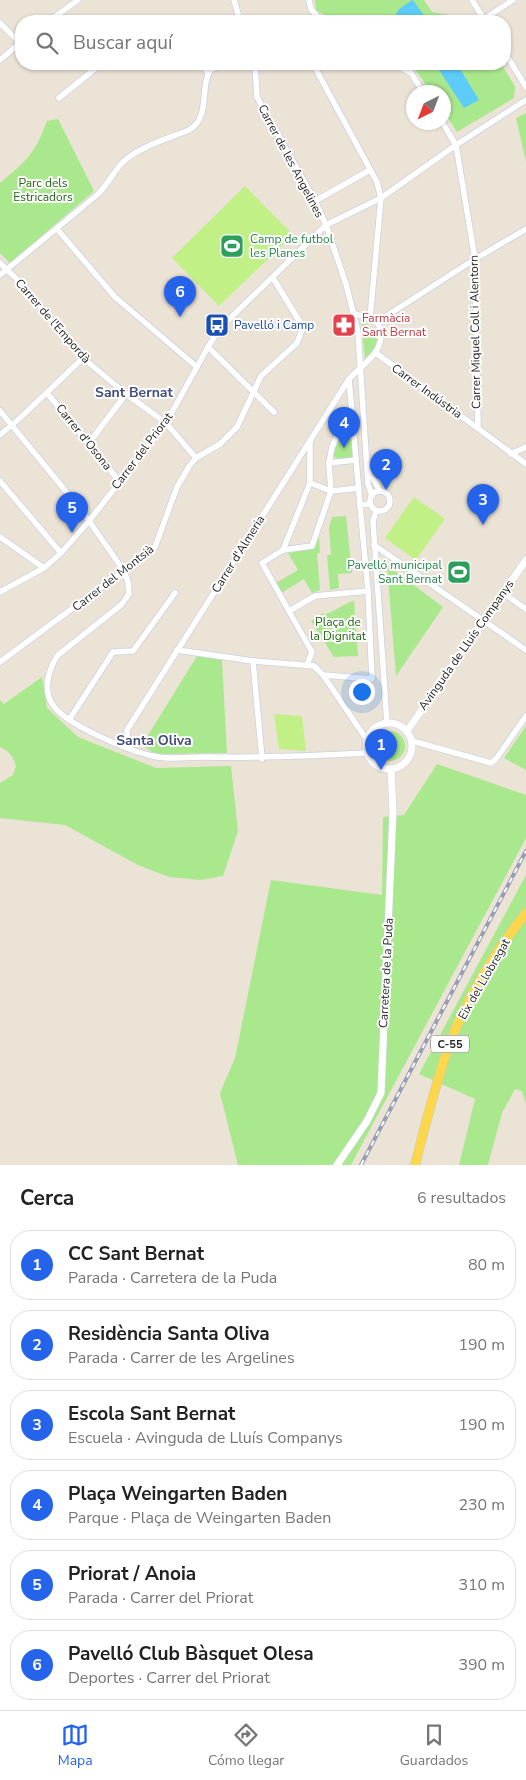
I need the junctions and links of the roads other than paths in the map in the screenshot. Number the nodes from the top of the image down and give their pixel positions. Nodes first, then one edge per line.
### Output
1 (78, 0) edge
2 (234, 0) edge
3 (310, 0) edge
4 (472, 0) edge
5 (513, 0) edge
6 (57, 15) edge
7 (238, 15) edge
8 (316, 15) edge
9 (481, 15) edge
10 (491, 15) edge
11 (0, 23) edge
12 (15, 37) edge
13 (15, 46) edge
14 (0, 60) edge
15 (511, 62) edge
16 (94, 70) edge
17 (206, 70) edge
18 (210, 70) edge
19 (255, 70) edge
20 (316, 70) edge
21 (405, 70) edge
22 (208, 74) junction
23 (419, 85) edge
24 (526, 86) edge
25 (59, 98) dead end
26 (526, 100) edge
27 (447, 130) edge
28 (456, 145) junction
29 (370, 170) junction
30 (381, 198) junction
31 (315, 201) junction
32 (326, 226) junction
33 (57, 229) junction
34 (526, 229) edge
35 (475, 259) junction
36 (0, 263) edge
37 (7, 269) junction
38 (0, 275) edge
39 (273, 278) junction
40 (353, 313) junction
41 (370, 318) junction
42 (377, 322) junction
43 (208, 347) junction
44 (376, 353) junction
45 (83, 358) junction
46 (361, 366) junction
47 (197, 367) junction
48 (349, 379) junction
49 (253, 391) junction
50 (47, 393) junction
51 (126, 394) junction
52 (0, 411) edge
53 (274, 412) dead end
54 (166, 423) junction
55 (353, 423) junction
56 (13, 424) junction
57 (478, 427) junction
58 (0, 435) edge
59 (310, 441) junction
60 (88, 443) junction
61 (526, 447) edge
62 (511, 454) junction
63 (196, 458) junction
64 (356, 460) junction
65 (329, 463) junction
66 (526, 464) edge
67 (367, 469) junction
68 (0, 481) edge
69 (120, 482) junction
70 (310, 483) junction
71 (359, 488) junction
72 (331, 491) junction
73 (380, 491) junction
74 (372, 496) junction
75 (370, 504) junction
76 (360, 505) junction
77 (376, 511) junction
78 (89, 521) junction
79 (0, 537) edge
80 (374, 545) junction
81 (283, 550) junction
82 (61, 553) junction
83 (526, 560) edge
84 (44, 568) junction
85 (124, 571) junction
86 (368, 591) junction
87 (0, 592) edge
88 (176, 593) dead end
89 (503, 593) junction
90 (526, 609) edge
91 (289, 611) junction
92 (484, 620) junction
93 (177, 650) junction
94 (526, 650) edge
95 (253, 661) junction
96 (0, 662) edge
97 (307, 665) junction
98 (323, 675) junction
99 (526, 716) edge
100 (70, 720) junction
101 (388, 723) junction
102 (406, 730) junction
103 (367, 740) junction
104 (412, 741) junction
105 (127, 747) junction
106 (367, 753) junction
107 (262, 758) junction
108 (391, 769) junction
109 (526, 913) edge
110 (337, 1165) edge
111 (415, 1165) edge

1 - 6 street
2 - 7 street
3 - 8 street
4 - 9 street
5 - 10 street
11 - 12 street
13 - 14 street
15 - 24 street
16 - 25 street
17 - 22 street
18 - 22 street
19 - 31 street, Carrer de les Angelines
20 - 29 street
21 - 23 street
22 - 33 street
26 - 28 street, Carrer del Priorat
27 - 28 street, Carrer Miquel Coll i Alentorn
28 - 30 street, Carrer del Priorat
28 - 35 street, Carrer Miquel Coll i Alentorn
29 - 30 street
29 - 31 street
30 - 32 street, Carrer del Priorat
30 - 41 street
31 - 32 street, Carrer de les Angelines
32 - 39 street, Carrer del Priorat
32 - 40 street, Carrer de les Angelines
33 - 37 street
33 - 47 street
34 - 35 street
35 - 42 street
35 - 57 street, Carrer Miquel Coll i Alentorn
36 - 37 street, Carrer de l'Empordà
37 - 38 street
37 - 45 street, Carrer de l'Empordà
39 - 43 street, Carrer del Priorat
39 - 49 street, Carrer del Montsià
40 - 41 street
40 - 46 street, Carrer de les Angelines
41 - 42 street
42 - 44 street
43 - 47 street, Carrer del Priorat
43 - 49 street
44 - 46 street, Carrer d'Almeria
44 - 57 street, Carrer Indústria
45 - 50 street
45 - 51 street, Carrer de l'Empordà
46 - 48 street, Carrer d'Almeria
46 - 67 street, Carrer de les Angelines
47 - 54 street, Carrer del Priorat
48 - 55 street
48 - 59 street, Carrer d'Almeria
49 - 53 street
49 - 63 street, Carrer del Montsià
50 - 56 street
50 - 60 street, Carrer d'Osona
51 - 54 street, Carrer de l'Empordà
51 - 60 street
52 - 56 street
54 - 63 street, Carrer de l'Empordà
54 - 69 street, Carrer del Priorat
55 - 64 street
55 - 65 street
56 - 58 street
56 - 78 street
57 - 62 street, Carrer Indústria
59 - 70 street
59 - 93 street, Carrer d'Almeria
60 - 69 street, Carrer d'Osona
61 - 62 street
62 - 66 street, Carrer Indústria
63 - 85 street, Carrer del Montsià
64 - 65 street
64 - 71 street
65 - 72 street
67 - 73 street
67 - 74 street, Carrer de les Angelines
68 - 82 street
69 - 78 street, Carrer del Priorat
70 - 72 street
70 - 81 street
71 - 72 street
71 - 76 street
72 - 81 street
73 - 74 street
73 - 77 street
74 - 75 street
75 - 76 street
75 - 77 street
76 - 86 street
77 - 80 street
78 - 82 street, Carrer del Priorat
78 - 85 street
79 - 84 street
80 - 92 street
80 - 101 street
81 - 91 street
82 - 84 street, Carrer del Priorat
83 - 89 street, Avinguda de Lluís Companys
84 - 87 street, Carrer del Priorat
85 - 96 street, Carrer del Montsià
85 - 100 street
86 - 91 street
86 - 98 street
88 - 100 street
89 - 90 street
89 - 92 street, Avinguda de Lluís Companys
91 - 97 street
92 - 94 street
92 - 102 street, Avinguda de Lluís Companys
93 - 95 street
93 - 105 street, Carrer d'Almeria
95 - 97 street
95 - 107 street
97 - 98 street
98 - 103 street
99 - 104 street
100 - 105 street
101 - 102 street
101 - 103 street
102 - 104 street
103 - 106 street
104 - 108 street
105 - 107 street
106 - 107 street
106 - 108 street
108 - 110 street, Carretera de la Puda
109 - 111 main road, Eix del Llobregat / C-55

